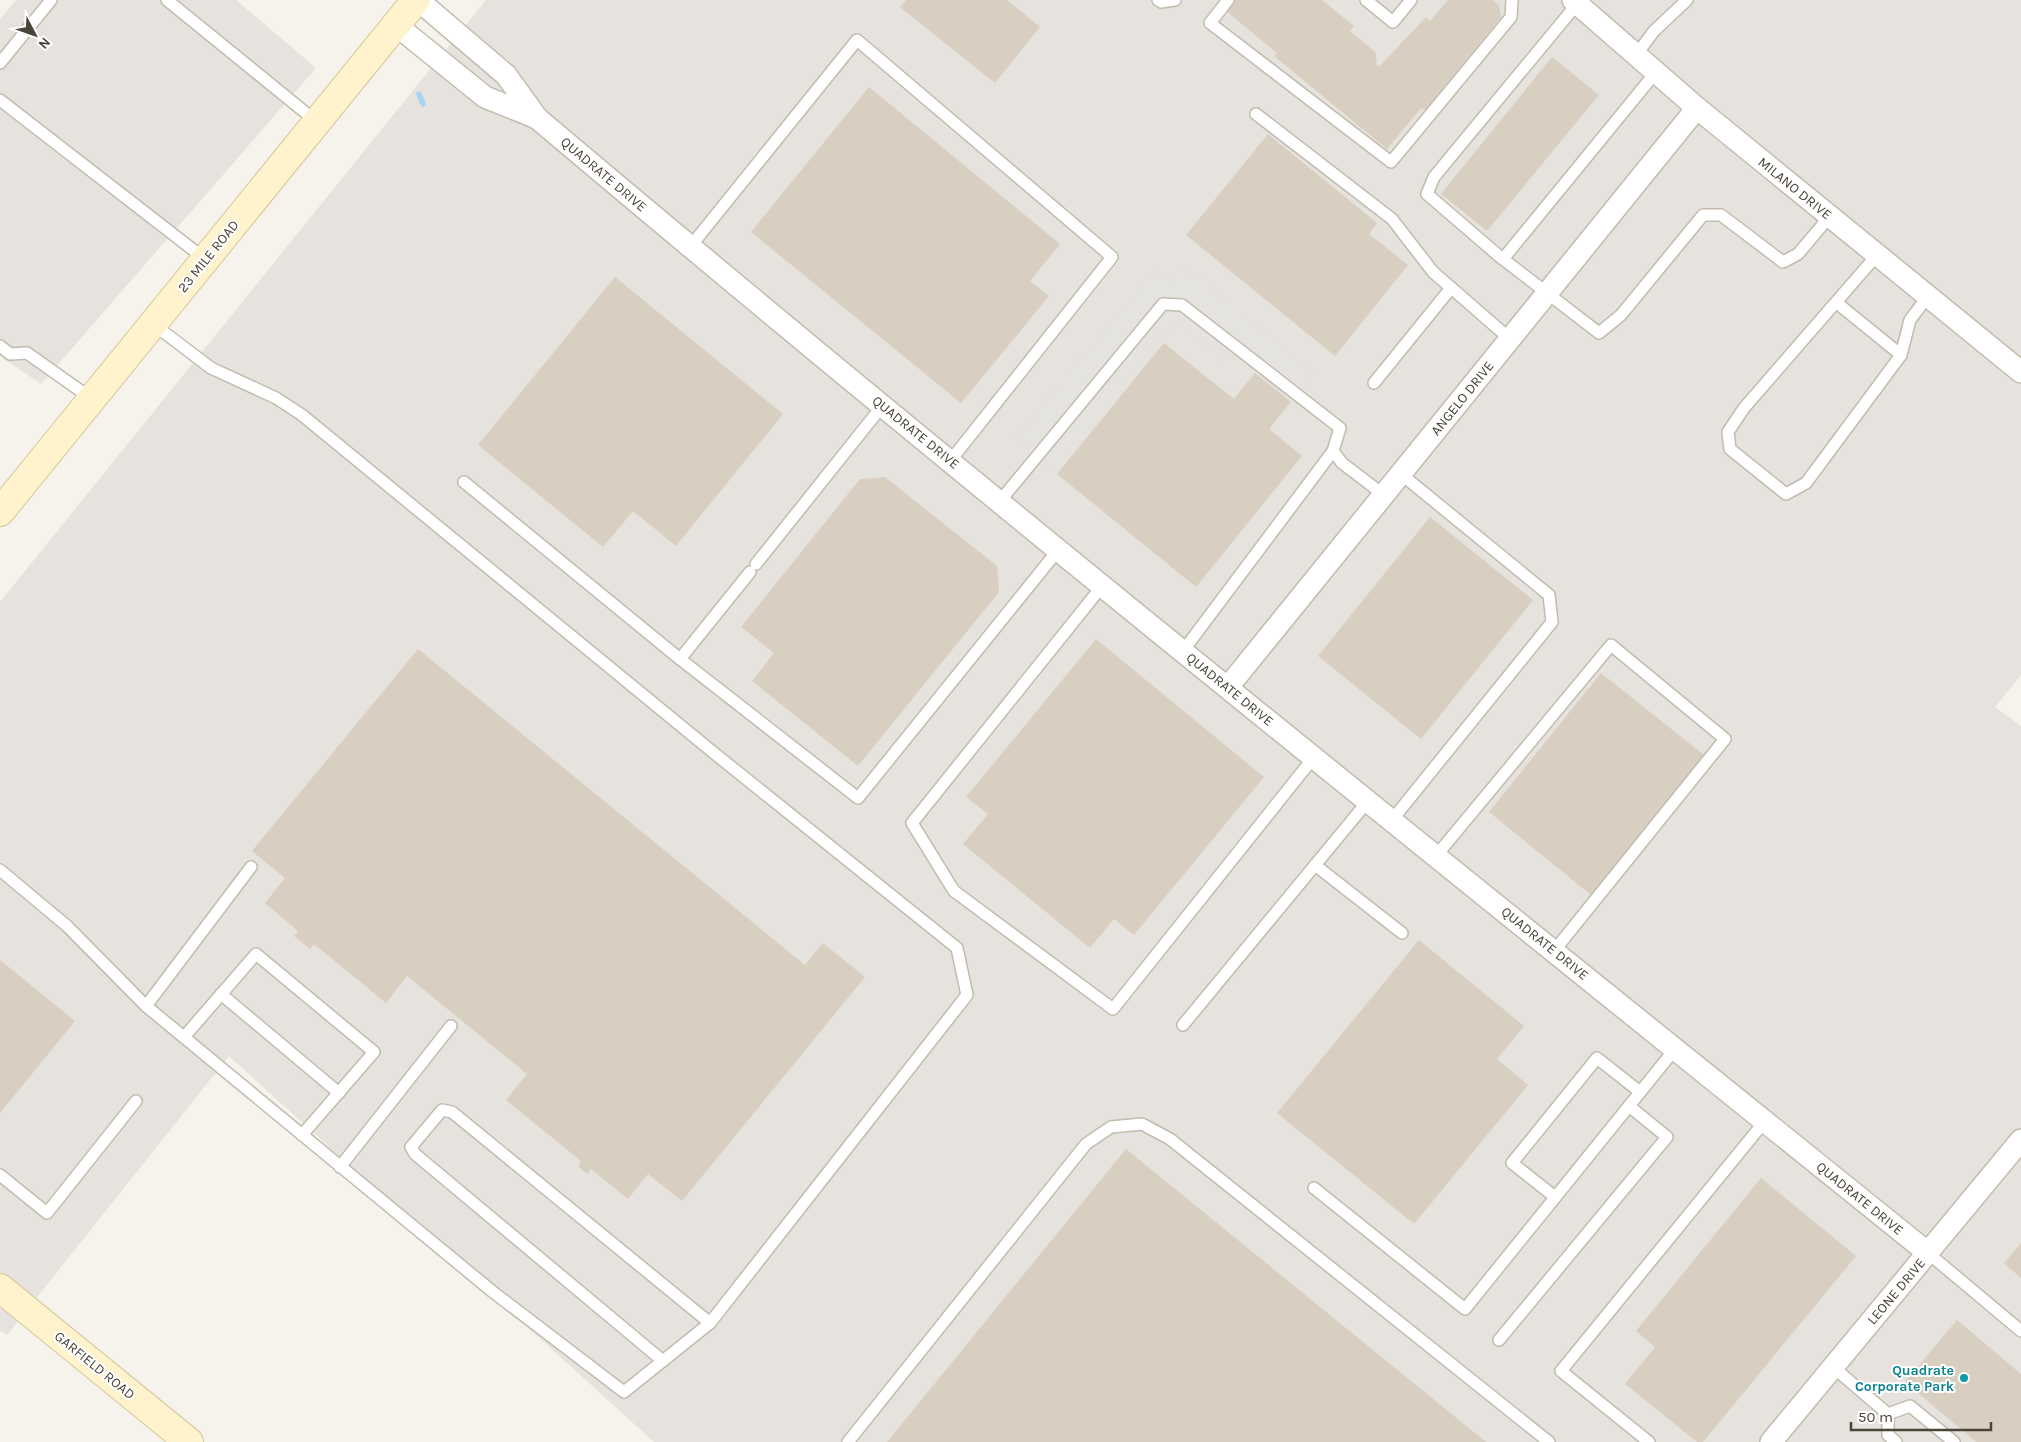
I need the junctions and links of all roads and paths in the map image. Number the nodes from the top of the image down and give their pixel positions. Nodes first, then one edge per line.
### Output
1 (52, 0) edge
2 (167, 0) edge
3 (417, 0) edge
4 (1158, 0) edge
5 (1175, 0) edge
6 (1228, 0) edge
7 (1366, 0) edge
8 (1411, 0) edge
9 (1512, 0) edge
10 (1687, 0) edge
11 (1579, 3) edge
12 (396, 25) junction
13 (1636, 55) junction
14 (0, 63) edge
15 (1656, 72) junction
16 (0, 100) edge
17 (1697, 108) junction
18 (1256, 114) dead end
19 (537, 118) junction
20 (316, 122) junction
21 (1830, 216) junction
22 (690, 248) junction
23 (1877, 255) junction
24 (205, 259) junction
25 (1503, 259) junction
26 (1451, 288) junction
27 (1547, 293) junction
28 (1928, 296) junction
29 (1837, 302) junction
30 (153, 324) junction
31 (1510, 339) junction
32 (0, 346) edge
33 (1901, 354) junction
34 (2021, 372) edge
35 (1374, 383) dead end
36 (92, 399) junction
37 (883, 405) junction
38 (1333, 451) junction
39 (951, 460) junction
40 (1401, 474) junction
41 (464, 482) dead end
42 (1384, 495) junction
43 (1000, 501) junction
44 (0, 512) edge
45 (1059, 549) junction
46 (1104, 586) junction
47 (1183, 651) junction
48 (680, 659) junction
49 (1228, 687) junction
50 (1314, 757) junction
51 (1368, 801) junction
52 (1392, 820) junction
53 (1436, 856) junction
54 (1315, 865) junction
55 (252, 867) dead end
56 (0, 870) edge
57 (1402, 933) dead end
58 (1554, 951) junction
59 (221, 994) junction
60 (146, 1006) junction
61 (1183, 1025) dead end
62 (450, 1026) dead end
63 (184, 1037) junction
64 (1675, 1049) junction
65 (1640, 1092) junction
66 (338, 1093) junction
67 (136, 1101) dead end
68 (1629, 1106) junction
69 (1765, 1121) junction
70 (302, 1135) junction
71 (2021, 1140) edge
72 (340, 1167) junction
73 (0, 1175) edge
74 (1314, 1188) dead end
75 (1555, 1197) junction
76 (1928, 1253) junction
77 (0, 1288) edge
78 (710, 1323) junction
79 (2021, 1331) edge
80 (1499, 1340) dead end
81 (663, 1361) junction
82 (1832, 1367) junction
83 (1888, 1414) junction
84 (189, 1442) edge
85 (848, 1442) edge
86 (1549, 1442) edge
87 (1649, 1442) edge
88 (1771, 1442) edge
89 (1896, 1442) edge
90 (1954, 1442) edge

1 - 14 lane
2 - 20 lane
3 - 12 main road, 23 MILE ROAD
3 - 19 street, QUADRATE DRIVE
4 - 5 lane
6 - 9 lane
7 - 8 lane
10 - 13 lane
11 - 13 street, MILANO DRIVE
11 - 25 lane
12 - 19 street, QUADRATE DRIVE
12 - 20 main road, 23 MILE ROAD
13 - 15 street, MILANO DRIVE
15 - 17 street, MILANO DRIVE
15 - 25 lane
16 - 24 lane
17 - 21 street, MILANO DRIVE
17 - 27 street, ANGELO DRIVE
18 - 26 lane
19 - 22 street, QUADRATE DRIVE
20 - 24 main road, 23 MILE ROAD
21 - 23 street, MILANO DRIVE
21 - 27 lane
22 - 37 street, QUADRATE DRIVE
22 - 39 lane
23 - 28 street, MILANO DRIVE
23 - 29 lane
24 - 30 main road, 23 MILE ROAD
25 - 27 lane
26 - 31 lane
26 - 35 lane
27 - 31 street, ANGELO DRIVE
28 - 33 lane
28 - 34 street, MILANO DRIVE
29 - 33 lane
29 - 33 lane
30 - 36 main road, 23 MILE ROAD
30 - 78 lane
31 - 40 street, ANGELO DRIVE
32 - 36 lane
36 - 44 main road, 23 MILE ROAD
37 - 39 street, QUADRATE DRIVE
37 - 48 lane
38 - 42 lane
38 - 43 lane
38 - 47 lane
39 - 43 street, QUADRATE DRIVE
40 - 42 street, ANGELO DRIVE
40 - 52 lane
41 - 48 lane
42 - 49 street, ANGELO DRIVE
43 - 45 street, QUADRATE DRIVE
45 - 46 street, QUADRATE DRIVE
45 - 48 lane
46 - 47 street, QUADRATE DRIVE
46 - 50 lane
47 - 49 street, QUADRATE DRIVE
49 - 50 street, QUADRATE DRIVE
50 - 51 street, QUADRATE DRIVE
51 - 52 street, QUADRATE DRIVE
51 - 54 lane
52 - 53 street, QUADRATE DRIVE
53 - 58 street, QUADRATE DRIVE
53 - 58 lane
54 - 57 lane
54 - 61 lane
55 - 60 lane
56 - 60 lane
58 - 64 street, QUADRATE DRIVE
59 - 63 lane
59 - 66 lane
59 - 66 lane
60 - 63 lane
62 - 72 lane
63 - 70 lane
64 - 65 lane
64 - 69 street, QUADRATE DRIVE
65 - 68 lane
65 - 75 lane
66 - 70 lane
67 - 73 lane
68 - 75 lane
68 - 80 lane
69 - 76 street, QUADRATE DRIVE
69 - 87 lane
70 - 72 lane
71 - 76 street, LEONE DRIVE
72 - 81 lane
74 - 75 lane
76 - 79 lane
76 - 82 street, LEONE DRIVE
77 - 84 main road, GARFIELD ROAD
78 - 81 lane
78 - 81 lane
82 - 83 lane
82 - 88 street, LEONE DRIVE
83 - 89 lane
83 - 90 lane
85 - 86 lane

